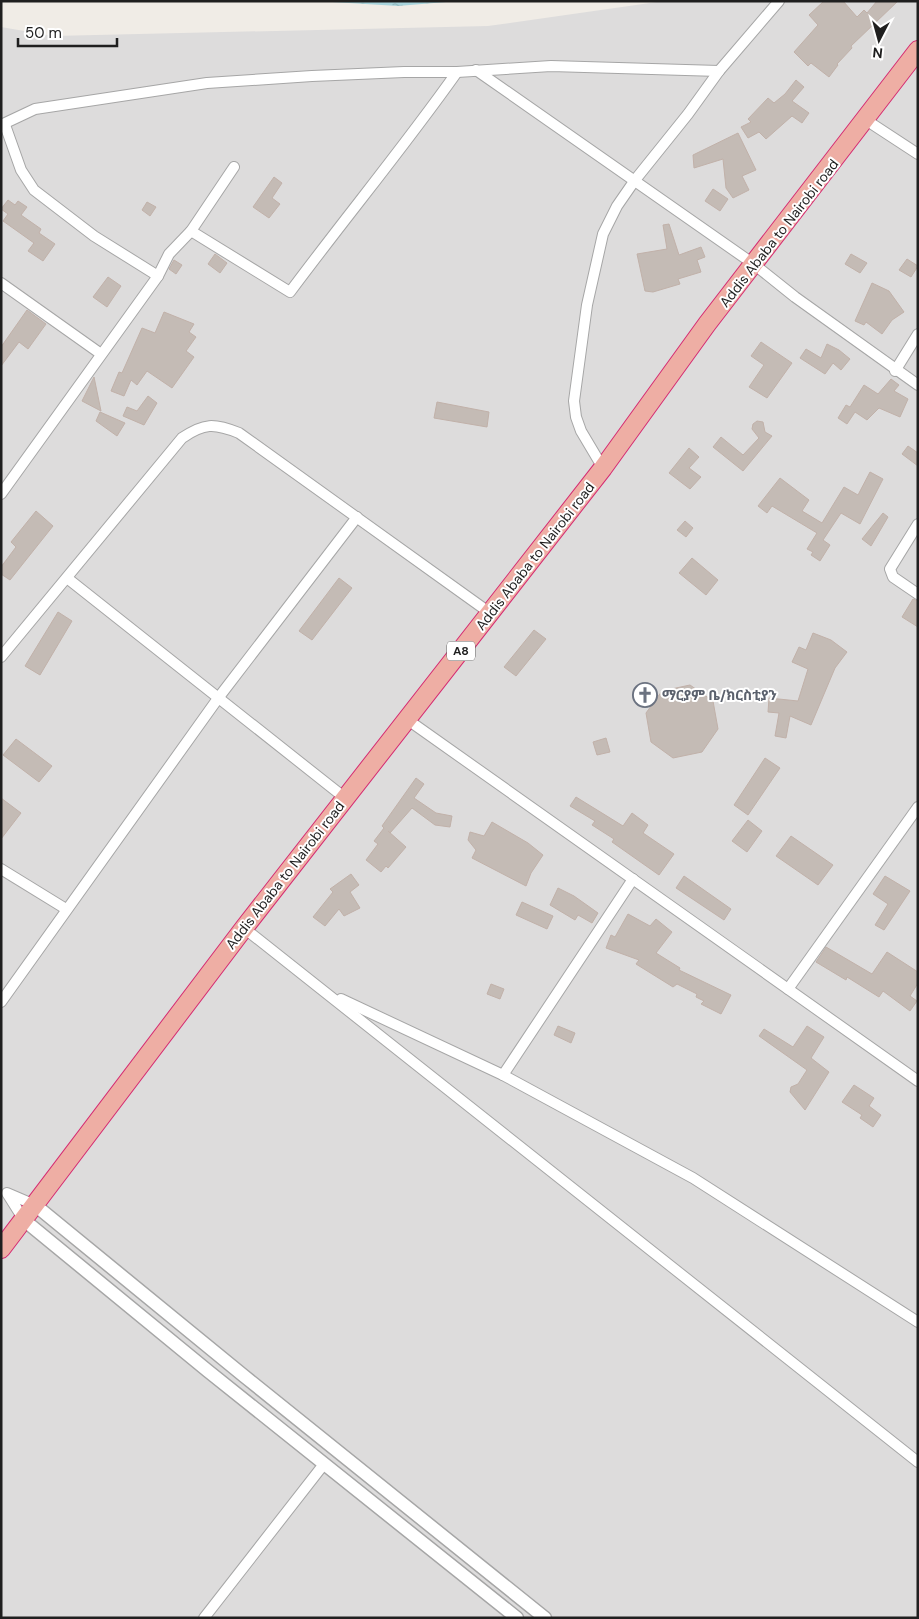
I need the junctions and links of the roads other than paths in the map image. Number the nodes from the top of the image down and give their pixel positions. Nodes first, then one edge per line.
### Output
1 (779, 1) edge
2 (918, 50) edge
3 (476, 70) junction
4 (718, 71) junction
5 (457, 72) junction
6 (866, 120) junction
7 (3, 125) edge
8 (918, 154) edge
9 (234, 168) dead end
10 (635, 180) junction
11 (192, 231) junction
12 (755, 264) junction
13 (158, 276) junction
14 (3, 289) edge
15 (918, 334) edge
16 (101, 354) junction
17 (895, 371) junction
18 (918, 386) edge
19 (603, 468) junction
20 (1, 494) edge
21 (356, 517) junction
22 (918, 524) edge
23 (67, 578) junction
24 (918, 594) edge
25 (490, 613) junction
26 (1, 657) edge
27 (219, 697) junction
28 (408, 720) junction
29 (344, 798) junction
30 (917, 808) edge
31 (1, 868) edge
32 (633, 879) junction
33 (66, 909) junction
34 (244, 928) junction
35 (788, 989) junction
36 (325, 991) junction
37 (1, 1002) edge
38 (503, 1075) junction
39 (918, 1081) edge
40 (4, 1190) edge
41 (35, 1205) junction
42 (24, 1220) junction
43 (1, 1249) edge
44 (918, 1322) edge
45 (918, 1462) edge
46 (324, 1464) junction
47 (204, 1618) edge
48 (517, 1618) edge
49 (545, 1618) edge

1 - 4 street
2 - 6 highway, Addis Ababa to Nairobi road / A8
3 - 4 street
3 - 5 street
3 - 10 street
4 - 10 street
5 - 7 street
5 - 11 street
6 - 8 street
6 - 12 highway, Addis Ababa to Nairobi road / A8
7 - 13 street
9 - 11 street
10 - 12 street
10 - 19 street
11 - 13 street
12 - 17 street
12 - 19 highway, Addis Ababa to Nairobi road / A8
13 - 16 street
14 - 16 street
15 - 17 street
16 - 20 street
17 - 18 street
19 - 25 highway, Addis Ababa to Nairobi road / A8
21 - 23 street
21 - 25 street
21 - 27 street
22 - 24 street
23 - 26 street
23 - 27 street
25 - 28 highway, Addis Ababa to Nairobi road / A8
27 - 29 street
27 - 33 street
28 - 29 highway, Addis Ababa to Nairobi road / A8
28 - 32 street
29 - 34 highway, Addis Ababa to Nairobi road / A8
30 - 35 street
31 - 33 street
32 - 35 street
32 - 38 street
33 - 37 street
34 - 36 street
34 - 41 highway, Addis Ababa to Nairobi road / A8
35 - 39 street
36 - 38 street
36 - 45 street
38 - 44 street
40 - 41 street
40 - 42 street
41 - 42 highway, Addis Ababa to Nairobi road / A8
41 - 49 street
42 - 43 highway, Addis Ababa to Nairobi road / A8
42 - 46 street
46 - 47 street
46 - 48 street

